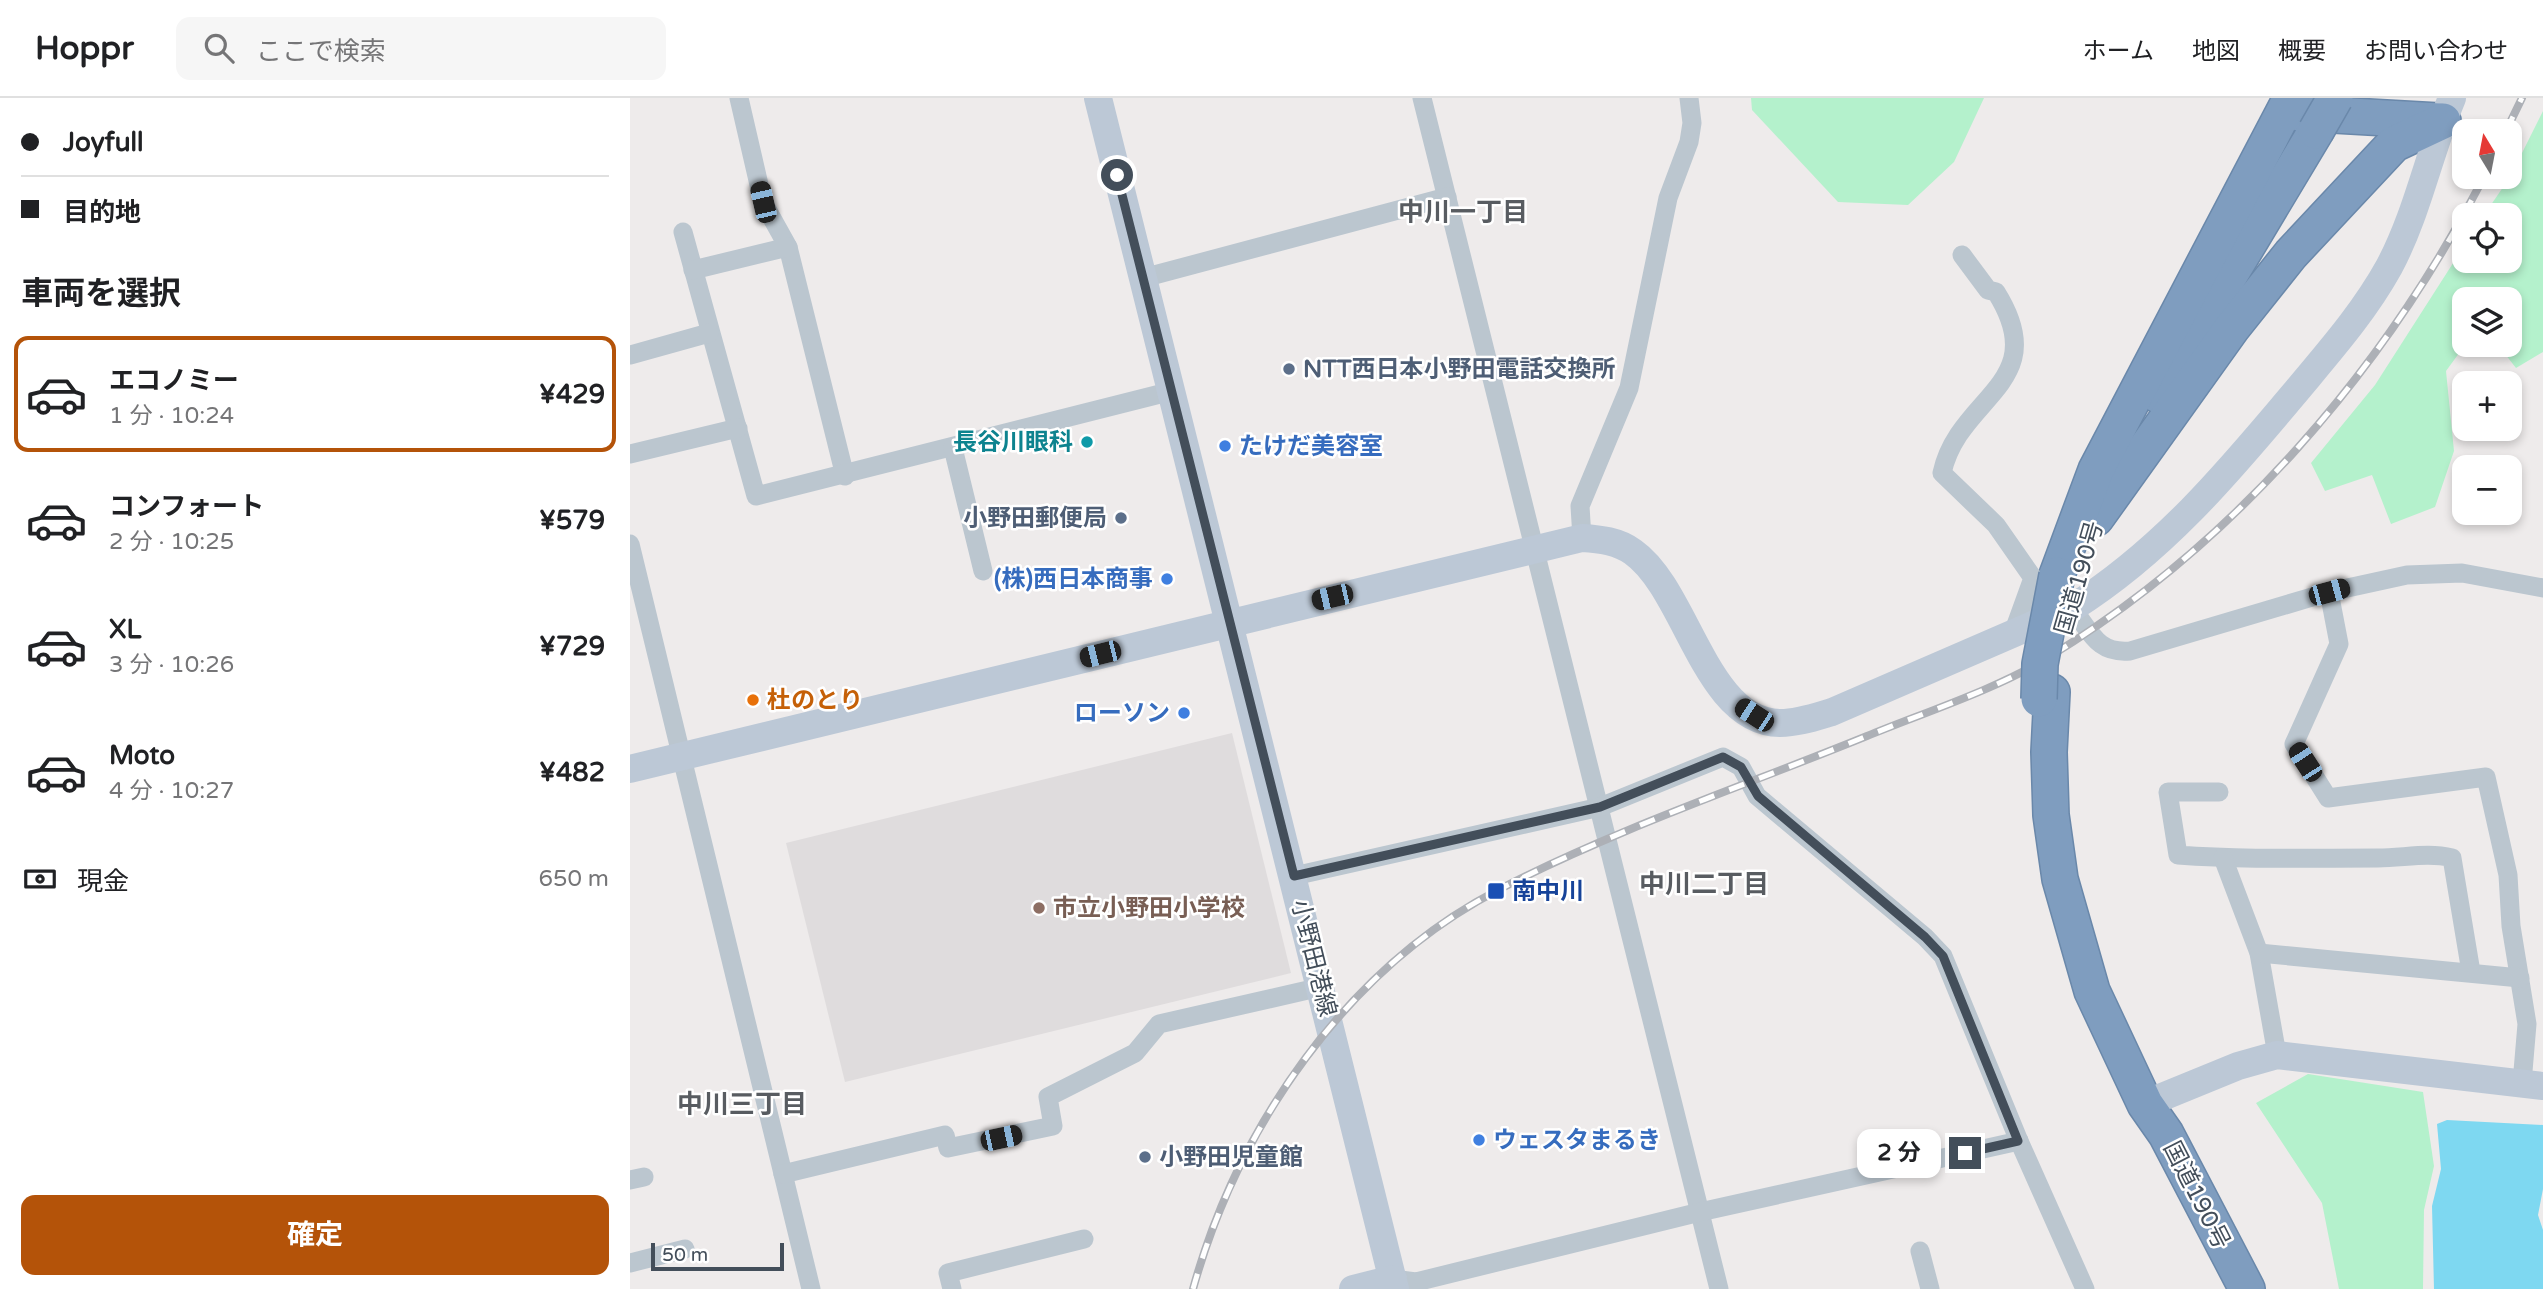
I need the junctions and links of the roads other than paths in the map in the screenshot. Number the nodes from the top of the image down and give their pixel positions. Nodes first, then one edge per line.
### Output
1 (739, 98) edge
2 (1098, 98) edge
3 (1422, 98) edge
4 (1689, 98) edge
5 (2335, 98) edge
6 (2287, 105) edge
7 (2447, 110) edge
8 (1447, 197) junction
9 (683, 232) dead end
10 (788, 247) junction
11 (1962, 255) dead end
12 (693, 270) junction
13 (1143, 278) junction
14 (709, 333) junction
15 (630, 355) edge
16 (1172, 391) junction
17 (738, 428) junction
18 (954, 448) junction
19 (630, 454) edge
20 (845, 476) junction
21 (2096, 518) junction
22 (1582, 538) junction
23 (630, 544) edge
24 (1535, 549) junction
25 (983, 571) dead end
26 (2067, 573) junction
27 (2543, 588) edge
28 (2329, 592) junction
29 (2072, 608) junction
30 (1231, 621) junction
31 (2012, 636) junction
32 (681, 757) junction
33 (630, 769) edge
34 (2219, 792) dead end
35 (1600, 807) junction
36 (2223, 858) junction
37 (1294, 876) junction
38 (2259, 954) junction
39 (2471, 972) junction
40 (2520, 978) junction
41 (1321, 987) junction
42 (2277, 1055) junction
43 (2532, 1085) edge
44 (2145, 1104) junction
45 (2018, 1141) junction
46 (783, 1174) junction
47 (1700, 1212) junction
48 (1084, 1238) dead end
49 (685, 1249) dead end
50 (1920, 1251) dead end
51 (630, 1263) edge
52 (1394, 1284) edge
53 (811, 1289) edge
54 (952, 1289) edge
55 (1353, 1289) edge
56 (1718, 1289) edge
57 (1930, 1289) edge
58 (2085, 1289) edge
59 (2222, 1289) edge
60 (2247, 1289) edge

1 - 10 street
2 - 13 street, 小野田港線
3 - 8 street
4 - 22 street
5 - 21 highway, 国道190号, bridge
6 - 7 highway
6 - 26 highway
7 - 21 highway
7 - 29 street
8 - 13 street
8 - 24 street
9 - 12 street
10 - 12 street
10 - 20 street
11 - 31 street
12 - 14 street
13 - 16 street, 小野田港線
14 - 15 street
14 - 17 street
16 - 18 street
16 - 30 street, 小野田港線
17 - 19 street
17 - 20 street
18 - 20 street
18 - 25 street
21 - 26 highway, 国道190号
22 - 24 street
22 - 31 street
23 - 32 street
24 - 30 street
24 - 35 street
26 - 44 highway, 国道190号
27 - 28 street
28 - 29 street
28 - 40 street
29 - 31 street
30 - 32 street
30 - 37 street, 小野田港線
32 - 33 street
32 - 46 street
34 - 36 street
35 - 37 street
35 - 45 street
35 - 47 street
36 - 38 street
36 - 39 street
37 - 41 street, 小野田港線
38 - 39 street
38 - 42 street
39 - 40 street
40 - 43 street
41 - 46 street
41 - 52 street, 小野田港線
42 - 43 street
42 - 44 street
44 - 59 highway, 国道190号
44 - 60 highway, 国道190号
45 - 47 street
45 - 58 street
46 - 53 street
47 - 52 street
47 - 56 street
48 - 54 street
49 - 51 street
50 - 57 street
52 - 55 street

